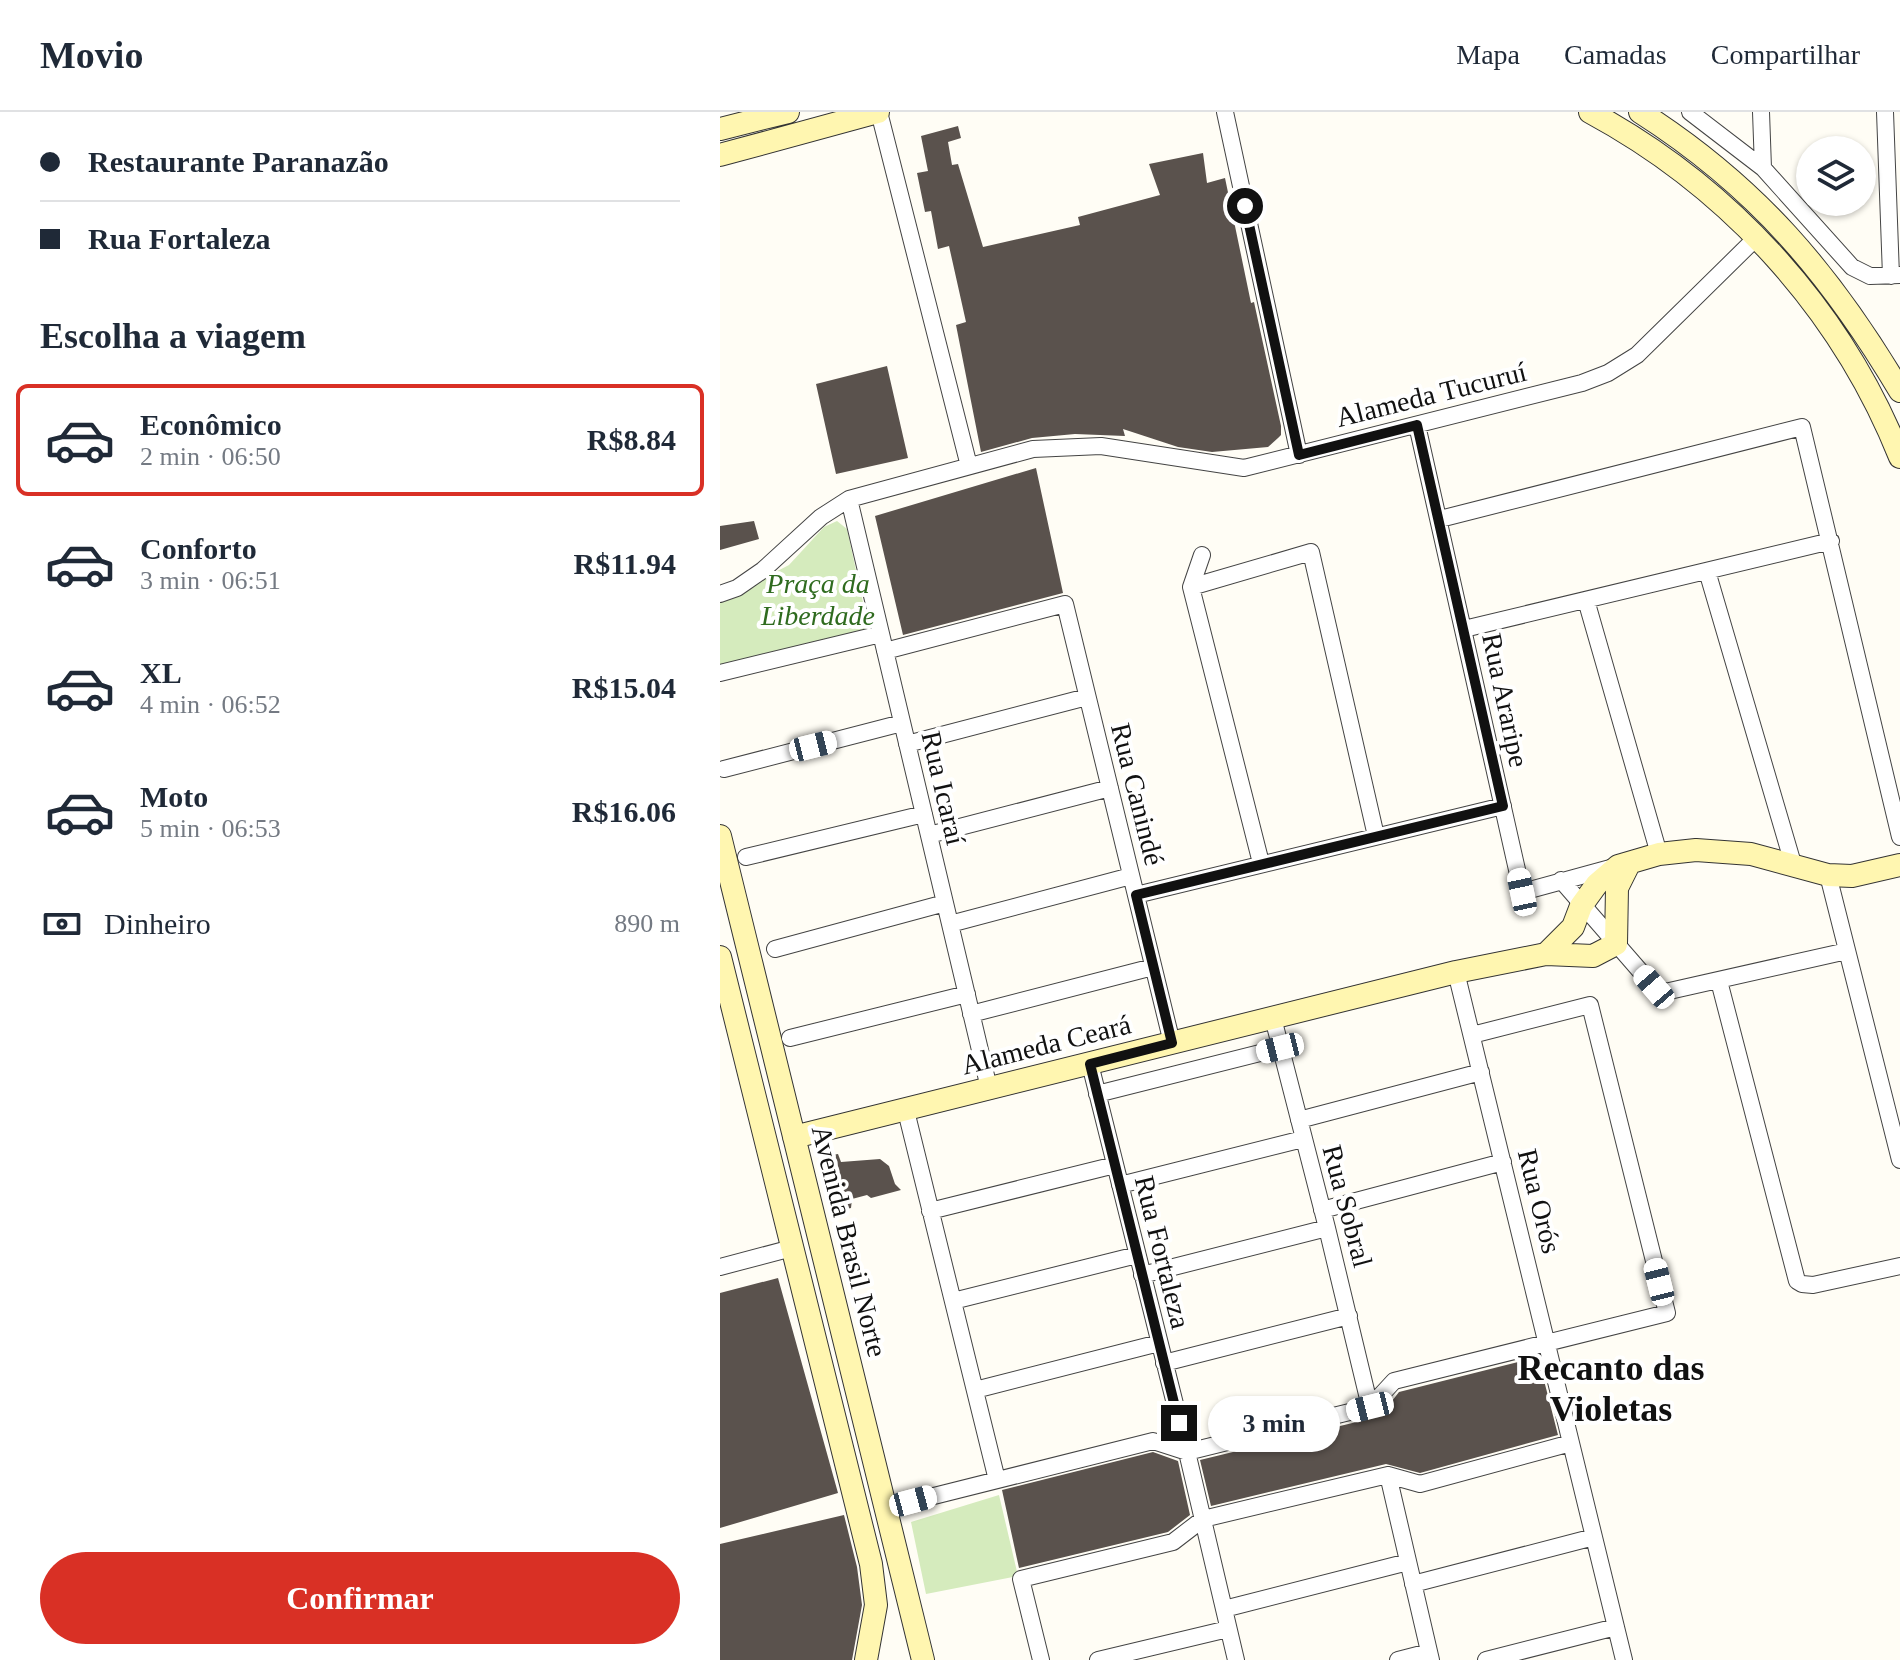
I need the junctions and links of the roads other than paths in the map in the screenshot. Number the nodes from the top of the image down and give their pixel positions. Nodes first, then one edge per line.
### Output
1 (788, 112) edge
2 (879, 112) edge
3 (1225, 112) edge
4 (1590, 112) edge
5 (1640, 112) edge
6 (1690, 112) edge
7 (1761, 112) edge
8 (1885, 112) edge
9 (720, 129) edge
10 (720, 155) edge
11 (1763, 168) junction
12 (1757, 237) junction
13 (1896, 276) edge
14 (1900, 391) edge
15 (1417, 425) junction
16 (1299, 455) junction
17 (1900, 457) edge
18 (969, 466) junction
19 (849, 499) junction
20 (1440, 519) junction
21 (1831, 541) junction
22 (1202, 555) dead end
23 (1707, 571) junction
24 (1191, 587) junction
25 (720, 594) edge
26 (1586, 600) junction
27 (1464, 629) junction
28 (881, 634) junction
29 (885, 651) junction
30 (720, 673) edge
31 (1087, 697) junction
32 (902, 723) junction
33 (907, 744) junction
34 (724, 769) dead end
35 (1110, 788) junction
36 (1503, 806) junction
37 (924, 814) junction
38 (929, 835) junction
39 (720, 836) edge
40 (1376, 836) junction
41 (1900, 837) edge
42 (1659, 854) junction
43 (746, 857) dead end
44 (1261, 863) junction
45 (1624, 865) junction
46 (1900, 865) edge
47 (1794, 867) junction
48 (1828, 875) junction
49 (1131, 876) junction
50 (1561, 880) junction
51 (1136, 895) junction
52 (945, 903) junction
53 (1577, 916) junction
54 (950, 924) junction
55 (1616, 944) junction
56 (775, 949) dead end
57 (1847, 951) junction
58 (1546, 954) junction
59 (1593, 956) junction
60 (720, 957) edge
61 (1153, 967) junction
62 (1456, 972) junction
63 (1719, 981) junction
64 (967, 994) junction
65 (971, 1014) junction
66 (1273, 1018) junction
67 (1472, 1035) junction
68 (790, 1038) dead end
69 (1172, 1043) junction
70 (1280, 1048) junction
71 (1090, 1064) junction
72 (1481, 1072) junction
73 (989, 1088) junction
74 (1097, 1094) junction
75 (906, 1111) junction
76 (1299, 1120) junction
77 (794, 1137) junction
78 (1303, 1139) junction
79 (1900, 1160) edge
80 (1503, 1162) junction
81 (1115, 1165) junction
82 (1120, 1185) junction
83 (1322, 1210) junction
84 (930, 1211) junction
85 (1327, 1228) junction
86 (792, 1248) junction
87 (1137, 1255) junction
88 (1900, 1266) edge
89 (720, 1267) edge
90 (1142, 1275) junction
91 (953, 1301) junction
92 (1349, 1316) junction
93 (1159, 1343) junction
94 (1548, 1343) junction
95 (1164, 1363) junction
96 (975, 1390) junction
97 (1370, 1407) junction
98 (1571, 1443) junction
99 (1187, 1452) junction
100 (1388, 1475) junction
101 (997, 1480) junction
102 (886, 1508) junction
103 (1203, 1519) junction
104 (1594, 1537) junction
105 (1408, 1562) junction
106 (1413, 1584) junction
107 (1224, 1609) junction
108 (1616, 1627) junction
109 (1228, 1629) junction
110 (1430, 1656) edge
111 (866, 1660) edge
112 (923, 1660) edge
113 (1041, 1660) edge
114 (1098, 1660) edge
115 (1236, 1660) edge
116 (1398, 1660) edge
117 (1486, 1660) edge
118 (1624, 1660) edge

1 - 9 main road
2 - 10 main road
2 - 18 street
3 - 16 street
4 - 12 main road
5 - 14 main road
6 - 11 street
7 - 11 street
8 - 13 street
11 - 13 street
12 - 15 street, Alameda Tucuruí
12 - 17 main road
15 - 16 street, Alameda Tucuruí
15 - 20 street, Rua Araripe
16 - 18 street, Alameda Tucuruí
18 - 19 street, Alameda Tucuruí
19 - 25 street, Alameda Tucuruí
19 - 28 street, Rua Icaraí
20 - 21 street
20 - 27 street, Rua Araripe
21 - 23 street
21 - 41 street
22 - 24 street
23 - 26 street
23 - 47 street
24 - 40 street
24 - 44 street
26 - 27 street
26 - 42 street
27 - 36 street, Rua Araripe
28 - 29 street, Rua Icaraí
28 - 30 street
29 - 31 street, Rua Canindé
29 - 32 street, Rua Icaraí
31 - 33 street
31 - 35 street, Rua Canindé
32 - 33 street, Rua Icaraí
32 - 34 street
33 - 37 street, Rua Icaraí
35 - 38 street
35 - 49 street, Rua Canindé
36 - 40 street
36 - 50 street, Rua Araripe
37 - 38 street, Rua Icaraí
37 - 43 street
38 - 52 street, Rua Icaraí
39 - 77 main road, Avenida Brasil Norte
40 - 44 street
42 - 45 main road
42 - 47 main road
44 - 51 street
45 - 50 street
45 - 53 main road
45 - 55 main road
46 - 48 main road
47 - 48 main road
48 - 57 street
49 - 51 street, Rua Canindé
49 - 54 street
50 - 53 street
51 - 61 street, Rua Canindé
52 - 54 street, Rua Icaraí
52 - 56 street
53 - 55 street
53 - 58 main road
53 - 59 main road
54 - 64 street, Rua Icaraí
55 - 59 main road
55 - 63 street
57 - 63 street
57 - 79 street
58 - 59 main road, Alameda Ceará
58 - 62 main road, Alameda Ceará
60 - 86 main road, Avenida Brasil Norte
61 - 65 street
61 - 69 street, Rua Canindé
62 - 66 main road, Alameda Ceará
62 - 67 street, Rua Orós
63 - 88 street
64 - 65 street, Rua Icaraí
64 - 68 street
65 - 73 street, Rua Icaraí
66 - 69 main road, Alameda Ceará
66 - 70 street, Rua Sobral
67 - 72 street, Rua Orós
67 - 94 street
69 - 71 main road, Alameda Ceará
70 - 74 street
70 - 76 street, Rua Sobral
71 - 73 main road, Alameda Ceará
71 - 74 street, Rua Fortaleza
72 - 76 street
72 - 80 street, Rua Orós
73 - 75 main road, Alameda Ceará
74 - 81 street, Rua Fortaleza
75 - 77 main road, Alameda Ceará
75 - 84 street
76 - 78 street, Rua Sobral
77 - 102 main road, Avenida Brasil Norte
78 - 82 street
78 - 83 street, Rua Sobral
80 - 83 street
80 - 94 street, Rua Orós
81 - 82 street, Rua Fortaleza
81 - 84 street
82 - 87 street, Rua Fortaleza
83 - 85 street, Rua Sobral
84 - 91 street
85 - 90 street
85 - 92 street, Rua Sobral
86 - 89 street
86 - 111 main road, Avenida Brasil Norte
87 - 90 street, Rua Fortaleza
87 - 91 street
90 - 93 street, Rua Fortaleza
91 - 96 street
92 - 95 street
92 - 97 street, Rua Sobral
93 - 95 street, Rua Fortaleza
93 - 96 street
94 - 97 street
94 - 98 street, Rua Orós
95 - 99 street, Rua Fortaleza
96 - 101 street
97 - 99 street
98 - 100 street
98 - 104 street, Rua Orós
99 - 101 street
99 - 103 street, Rua Fortaleza
100 - 103 street
100 - 105 street
101 - 102 street
102 - 112 main road, Avenida Brasil Norte
103 - 107 street, Rua Fortaleza
103 - 113 street
104 - 106 street
104 - 108 street, Rua Orós
105 - 106 street
105 - 107 street
106 - 110 street
107 - 109 street, Rua Fortaleza
108 - 117 street
108 - 118 street, Rua Orós
109 - 114 street
109 - 115 street, Rua Fortaleza
110 - 116 street

